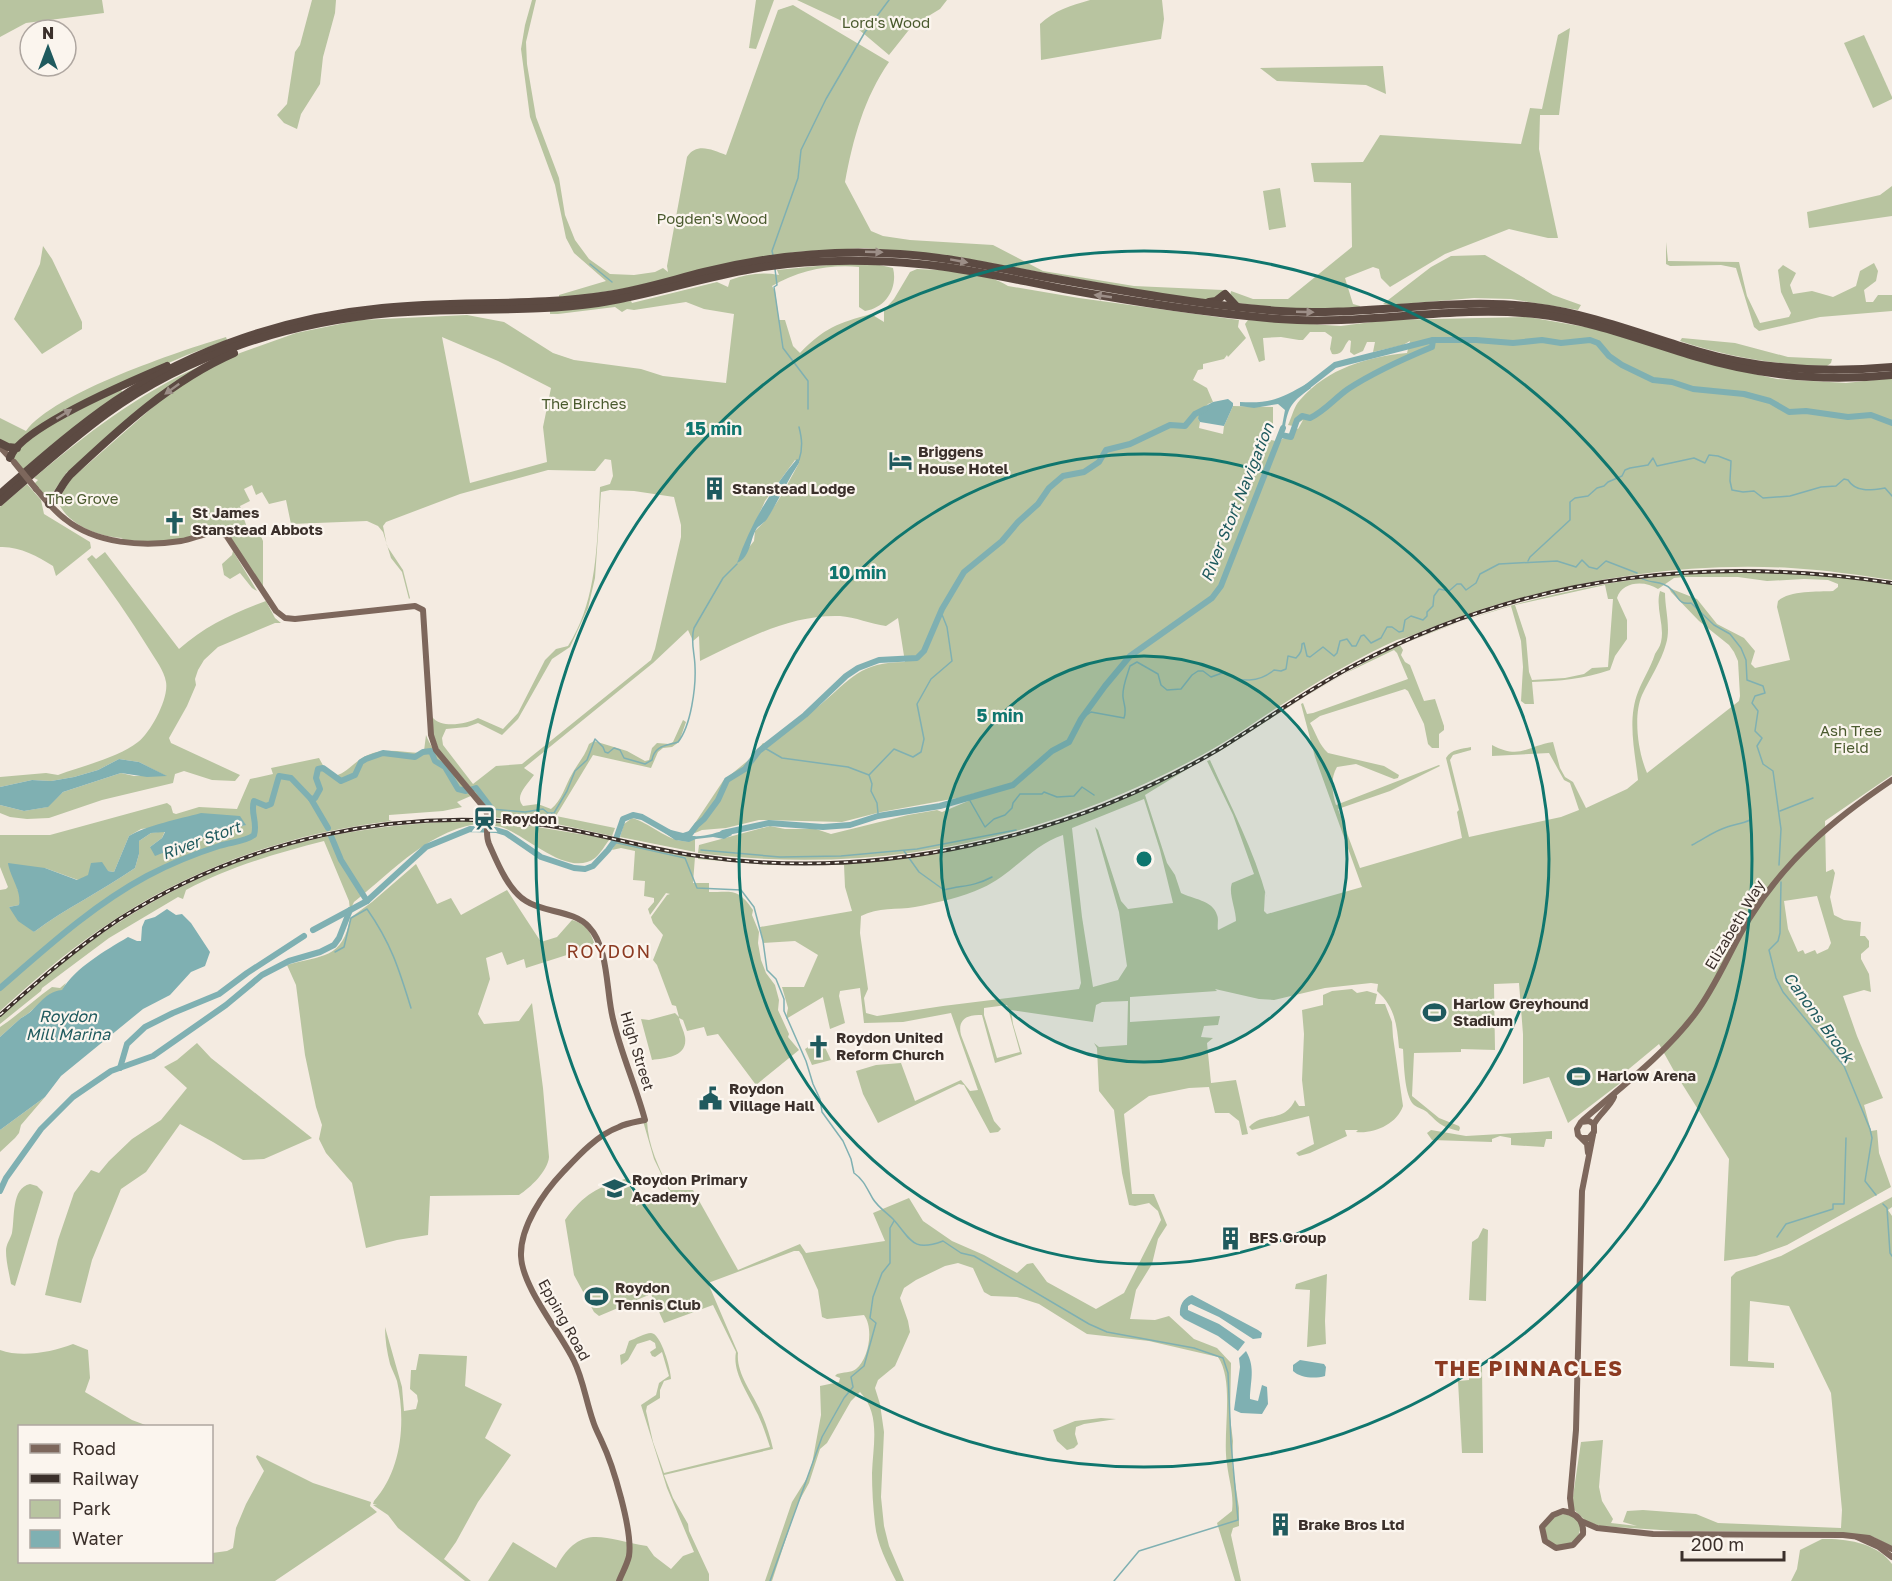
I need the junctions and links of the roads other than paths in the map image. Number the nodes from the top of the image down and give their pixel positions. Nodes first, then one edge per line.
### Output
1 (777, 261) junction
2 (279, 330) junction
3 (1892, 367) edge
4 (1892, 375) edge
5 (0, 445) edge
6 (17, 448) junction
7 (12, 460) junction
8 (0, 494) edge
9 (0, 502) edge
10 (49, 504) junction
11 (1892, 780) edge
12 (1614, 1096) junction
13 (645, 1120) joint
14 (1583, 1120) junction
15 (1593, 1124) junction
16 (1593, 1135) junction
17 (1583, 1138) junction
18 (1588, 1153) junction
19 (1570, 1498) junction
20 (1557, 1512) junction
21 (1572, 1513) junction
22 (1581, 1521) junction
23 (1597, 1528) junction
24 (1583, 1534) junction
25 (1857, 1537) junction
26 (1892, 1549) edge
27 (1892, 1557) edge
28 (619, 1581) edge

1 - 2 highway
1 -> 3 highway
4 -> 1 highway
6 -> 2 highway
2 - 8 highway
2 - 9 highway
2 -> 10 highway
5 - 6 highway
5 - 7 main road
6 - 7 highway
7 - 10 main road, bridge
10 - 13 main road, High Street
11 - 12 main road, Elizabeth Way
12 - 14 main road, Elizabeth Way
12 - 15 main road, Elizabeth Way
13 - 28 main road, Epping Road
14 - 15 main road
14 - 17 main road
15 - 16 main road
16 - 17 main road
16 - 18 main road
17 - 18 main road
18 - 19 main road
19 - 20 main road
19 - 21 main road
20 - 21 main road
20 - 24 main road
21 - 22 main road
22 - 23 main road
22 - 24 main road
23 - 24 main road
23 - 25 main road
25 - 26 main road
25 - 27 main road

